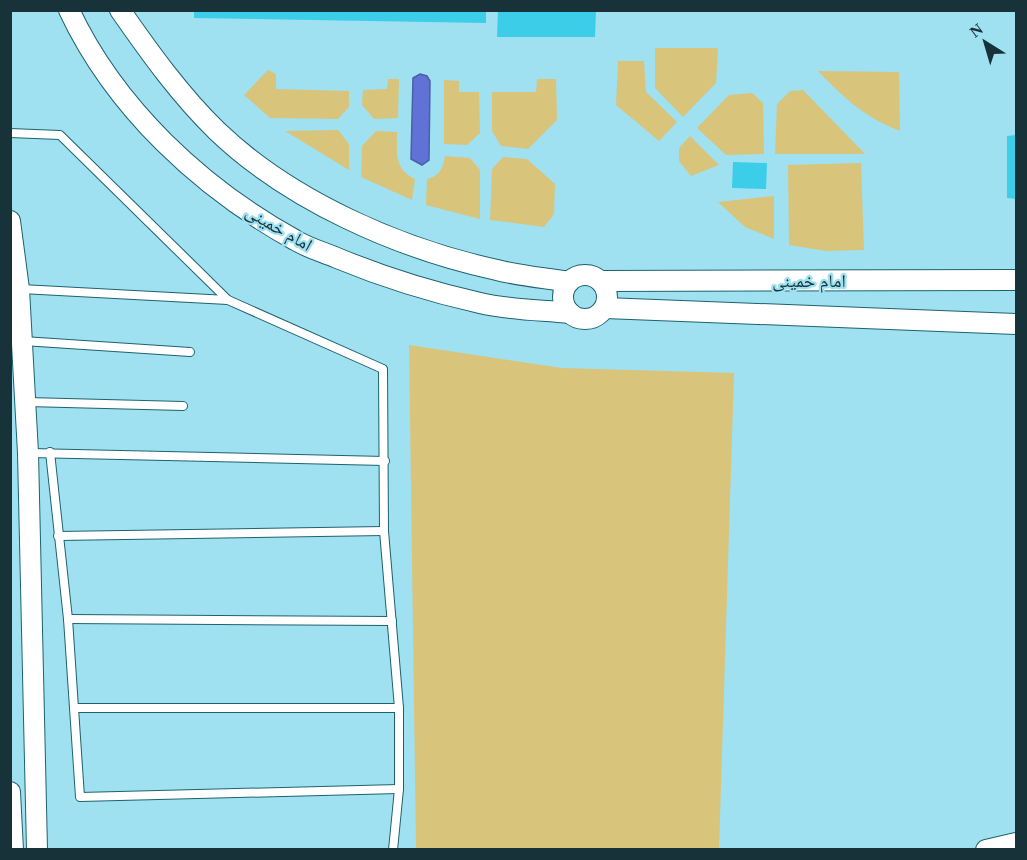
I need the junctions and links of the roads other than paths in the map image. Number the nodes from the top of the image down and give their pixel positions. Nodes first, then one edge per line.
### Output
1 (69, 10) edge
2 (120, 10) edge
3 (10, 133) edge
4 (10, 221) edge
5 (1017, 280) edge
6 (601, 281) junction
7 (569, 282) junction
8 (19, 289) junction
9 (228, 300) junction
10 (605, 309) junction
11 (570, 313) junction
12 (1017, 324) edge
13 (23, 341) junction
14 (190, 352) dead end
15 (25, 402) junction
16 (183, 406) dead end
17 (50, 452) junction
18 (28, 453) junction
19 (385, 461) junction
20 (384, 531) junction
21 (58, 536) junction
22 (68, 619) junction
23 (392, 621) junction
24 (74, 708) junction
25 (399, 708) junction
26 (399, 789) junction
27 (10, 792) edge
28 (1017, 843) edge
29 (13, 849) edge
30 (37, 849) edge
31 (393, 849) edge
32 (986, 849) edge

1 - 11 street, امام خمینی
2 - 7 street
3 - 9 lane
4 - 8 street
5 - 6 street, امام خمینی
6 - 7 street
6 - 10 street
7 - 11 street
8 - 9 lane
8 - 13 street
9 - 19 lane
10 - 11 street
10 - 12 street, امام خمینی
13 - 14 lane
13 - 15 street
15 - 16 lane
15 - 18 street
17 - 18 lane
17 - 19 lane
17 - 21 lane
18 - 30 street
19 - 20 lane
20 - 21 lane
20 - 23 lane
21 - 22 lane
22 - 23 lane
22 - 24 lane
23 - 25 lane
24 - 25 lane
24 - 26 lane
25 - 26 lane
26 - 31 lane
27 - 29 street
28 - 32 street

